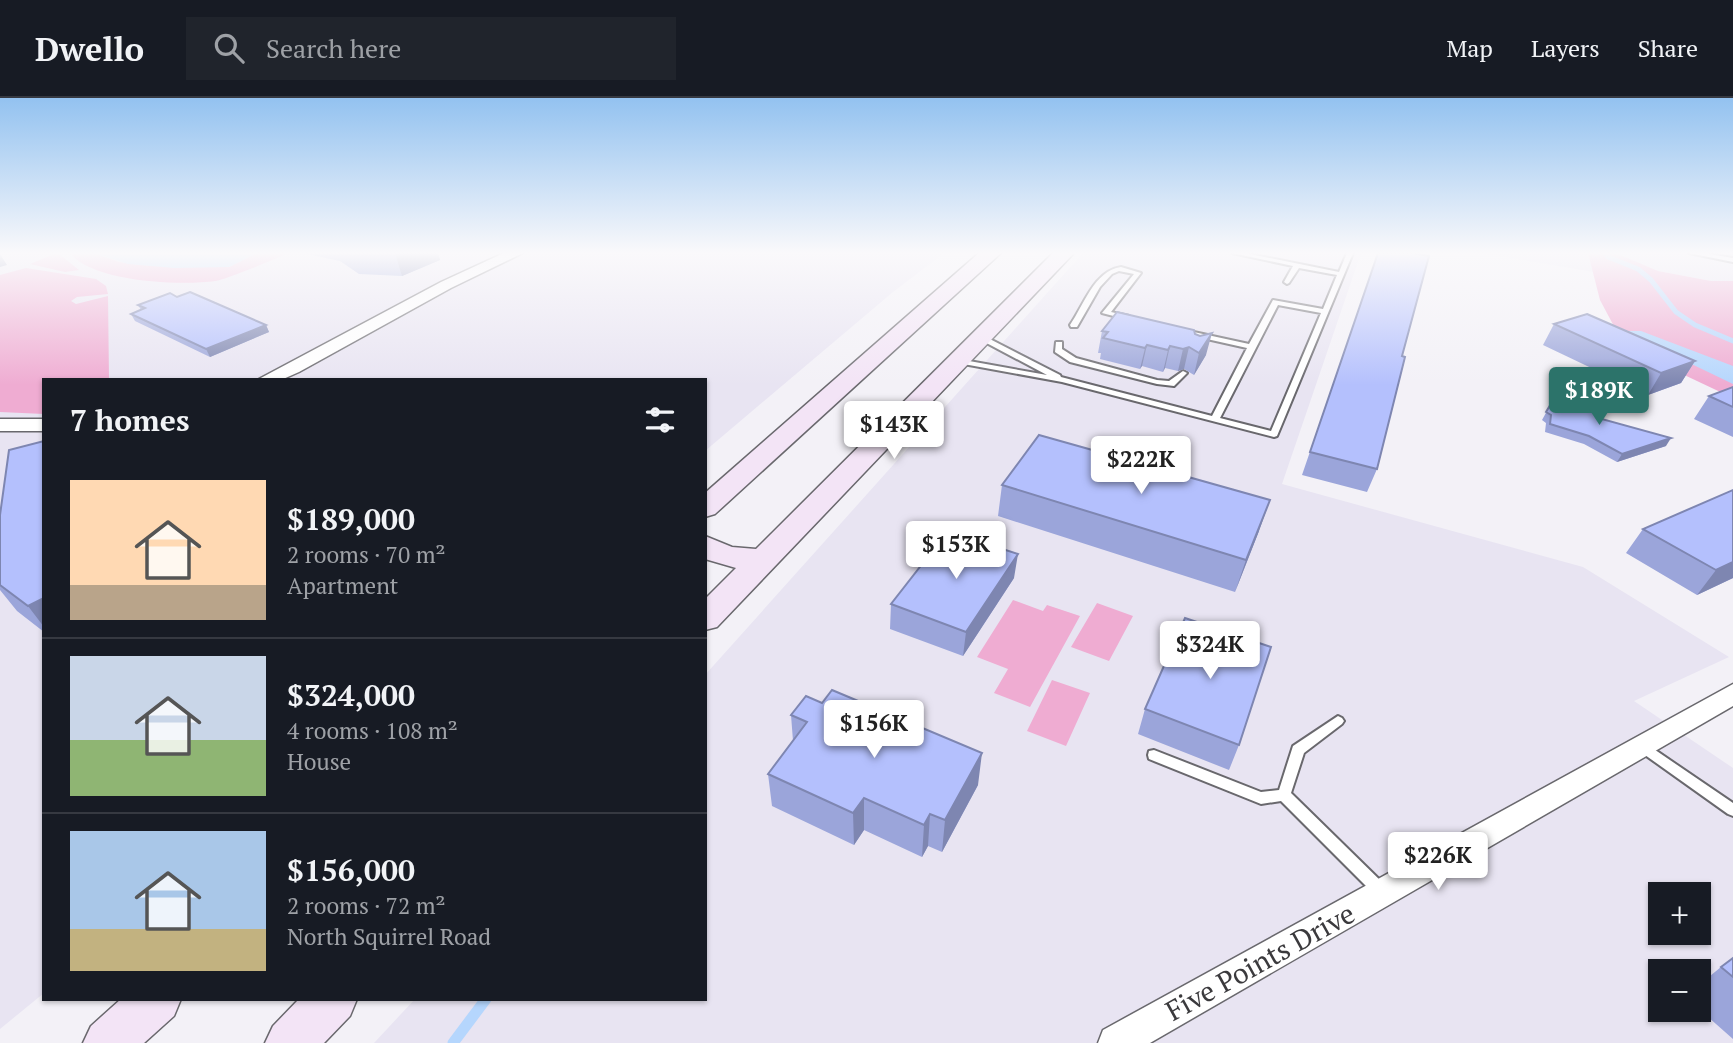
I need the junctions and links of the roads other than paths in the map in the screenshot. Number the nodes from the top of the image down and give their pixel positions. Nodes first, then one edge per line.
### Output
1 (424, 297) edge
2 (942, 297) edge
3 (1017, 297) edge
4 (1089, 297) edge
5 (1119, 297) edge
6 (1331, 297) edge
7 (1325, 312) junction
8 (1131, 319) edge
9 (1074, 326) dead end
10 (1168, 328) edge
11 (1205, 336) junction
12 (982, 337) junction
13 (1059, 344) dead end
14 (1200, 344) edge
15 (1251, 347) junction
16 (958, 361) junction
17 (1183, 373) dead end
18 (270, 378) edge
19 (1062, 380) junction
20 (1215, 419) junction
21 (0, 425) edge
22 (42, 425) edge
23 (707, 506) edge
24 (707, 546) edge
25 (767, 558) junction
26 (707, 617) edge
27 (1733, 694) edge
28 (1338, 721) dead end
29 (1642, 746) junction
30 (1154, 755) dead end
31 (1284, 794) junction
32 (1733, 810) edge
33 (1383, 893) junction
34 (155, 1001) edge
35 (331, 1001) edge
36 (108, 1043) edge
37 (290, 1043) edge
38 (1116, 1043) edge

1 - 18 street
2 - 23 main road
3 - 12 main road
4 - 9 lane
5 - 8 lane
6 - 7 lane
7 - 15 lane
7 - 20 lane
10 - 11 lane
11 - 14 lane
11 - 15 lane
12 - 16 main road
12 - 19 lane
13 - 17 lane
15 - 20 lane
16 - 19 lane
16 - 25 main road
19 - 20 lane
21 - 22 street
24 - 25 main road
25 - 26 main road
27 - 29 street, Five Points Drive
28 - 31 lane
29 - 32 lane
29 - 33 street, Five Points Drive
30 - 31 lane
31 - 33 lane
33 - 38 street, Five Points Drive
34 - 36 main road
35 - 37 main road

